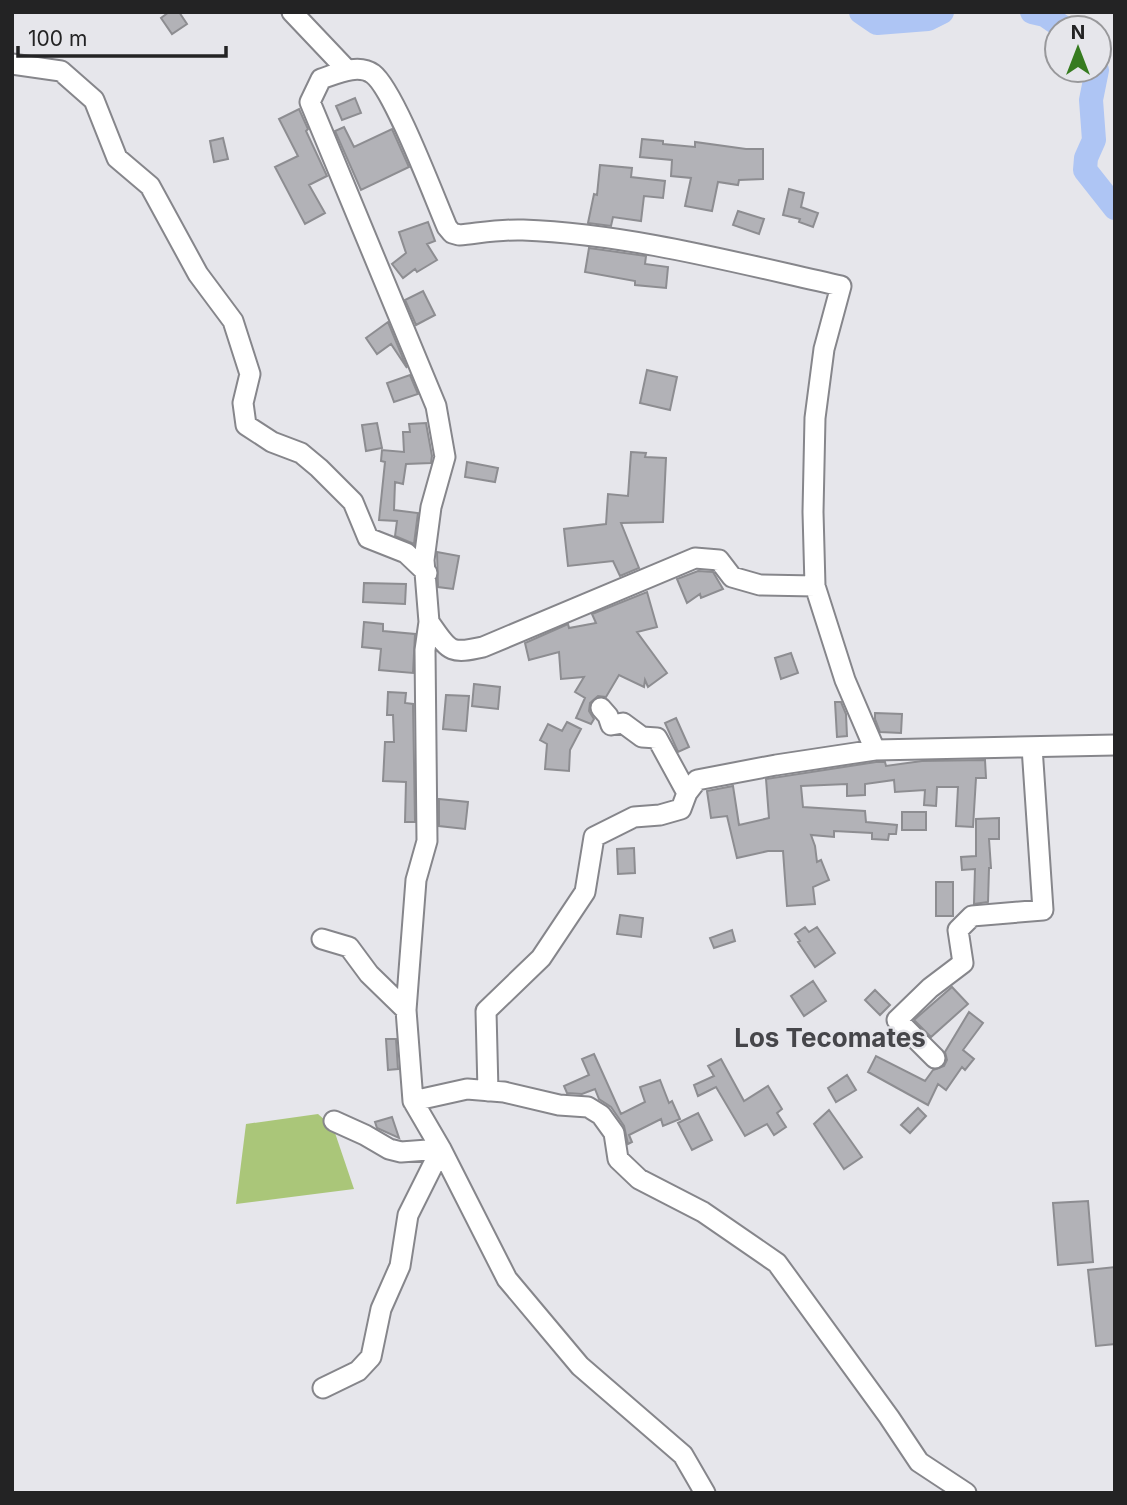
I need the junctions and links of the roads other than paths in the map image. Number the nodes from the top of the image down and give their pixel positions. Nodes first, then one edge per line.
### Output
1 (292, 12) edge
2 (12, 64) edge
3 (347, 70) junction
4 (426, 573) junction
5 (815, 586) junction
6 (429, 622) junction
7 (601, 708) dead end
8 (1115, 745) edge
9 (1032, 747) junction
10 (875, 750) junction
11 (687, 793) junction
12 (322, 939) dead end
13 (406, 1010) junction
14 (935, 1058) dead end
15 (488, 1091) junction
16 (414, 1101) junction
17 (334, 1121) dead end
18 (441, 1149) junction
19 (323, 1388) dead end
20 (705, 1493) edge
21 (966, 1493) edge

1 - 3 street
2 - 4 street
3 - 4 street
3 - 5 street
4 - 6 street
5 - 6 street
5 - 10 street
6 - 13 street
7 - 11 street
8 - 9 street
9 - 10 street
9 - 14 street
10 - 11 street
11 - 15 street
12 - 13 street
13 - 16 street
15 - 16 street
15 - 21 street
16 - 18 street
17 - 18 street
18 - 19 street
18 - 20 street

